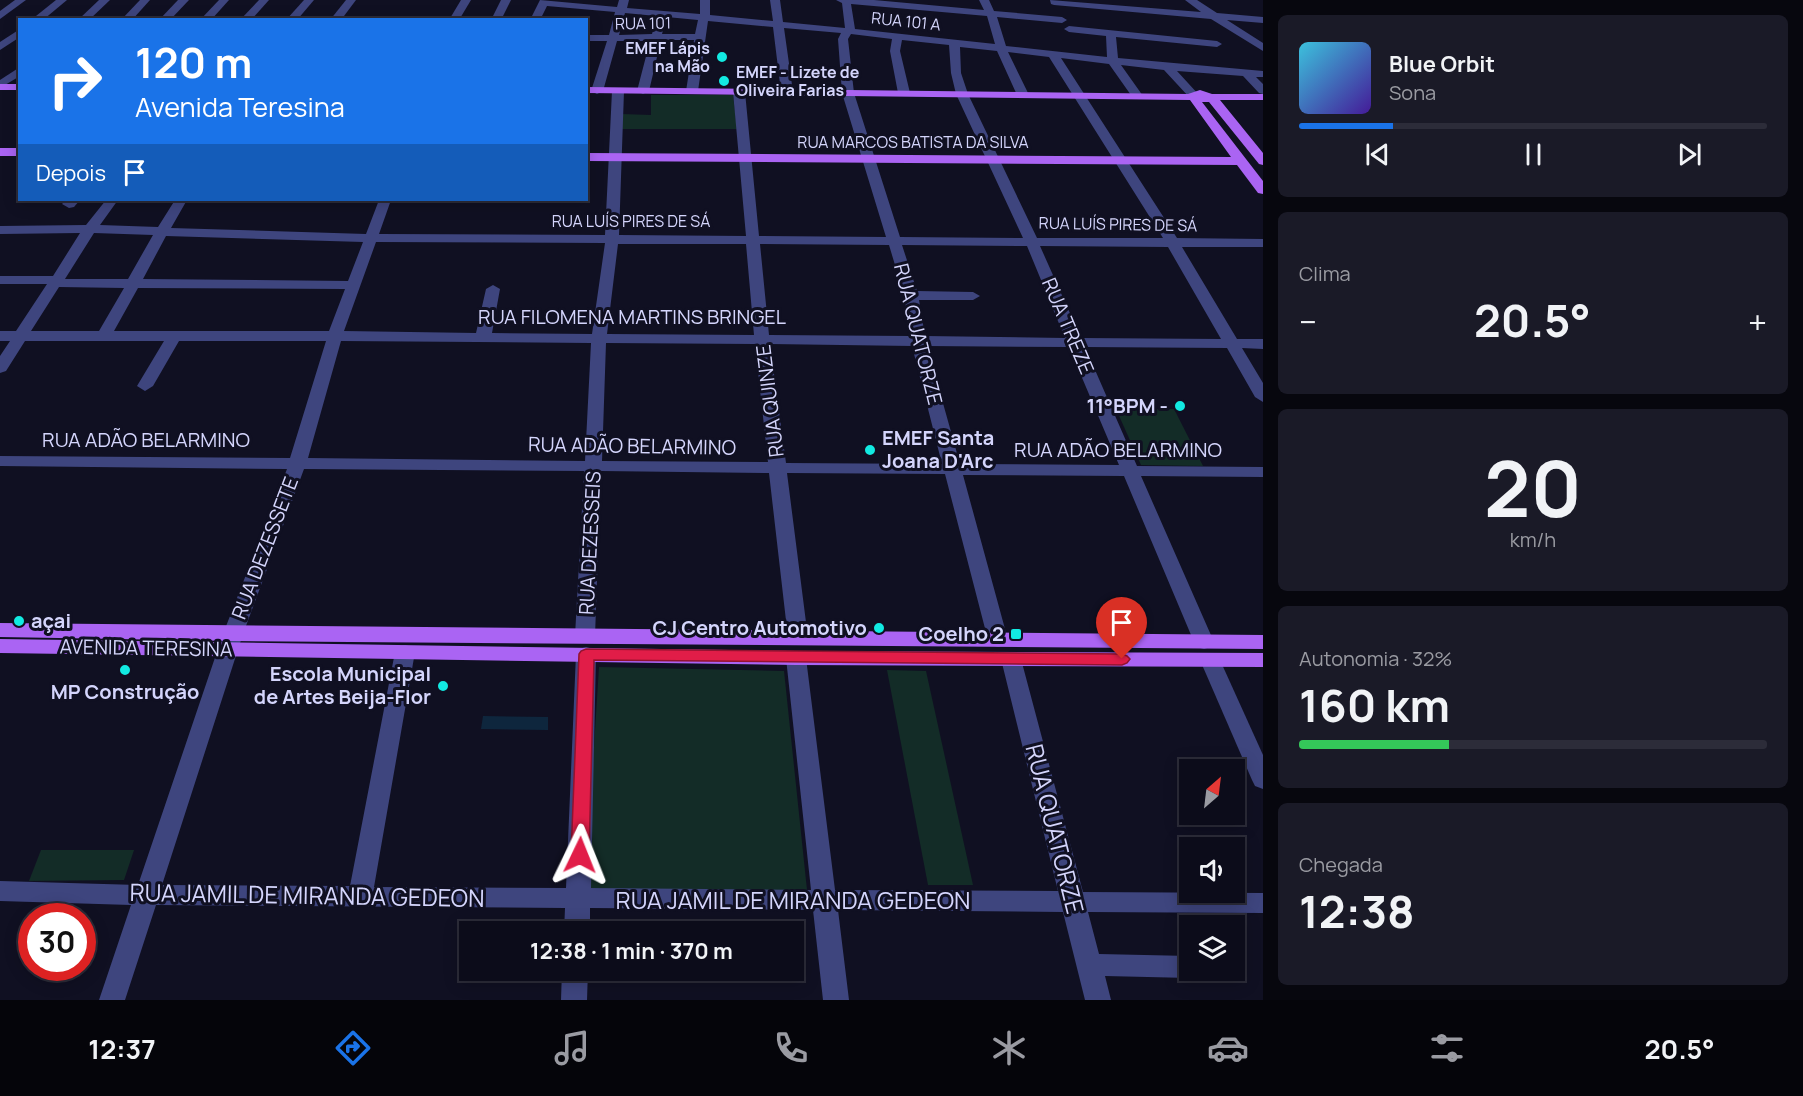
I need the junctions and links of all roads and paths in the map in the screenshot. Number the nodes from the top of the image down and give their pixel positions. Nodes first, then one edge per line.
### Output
1 (21, 0) edge
2 (62, 0) edge
3 (105, 0) edge
4 (145, 0) edge
5 (184, 0) edge
6 (224, 0) edge
7 (264, 0) edge
8 (309, 0) edge
9 (351, 0) edge
10 (466, 0) edge
11 (506, 0) edge
12 (705, 0) edge
13 (775, 0) edge
14 (841, 0) edge
15 (846, 0) edge
16 (984, 0) edge
17 (1190, 0) edge
18 (545, 1) edge
19 (1053, 1) edge
20 (915, 4) edge
21 (623, 5) edge
22 (584, 7) junction
23 (662, 14) junction
24 (991, 14) junction
25 (1187, 14) junction
26 (0, 16) edge
27 (1214, 16) junction
28 (705, 17) junction
29 (39, 18) edge
30 (85, 18) edge
31 (128, 18) edge
32 (166, 18) edge
33 (207, 18) edge
34 (247, 18) edge
35 (293, 18) edge
36 (337, 18) edge
37 (455, 18) edge
38 (497, 18) edge
39 (536, 18) edge
40 (578, 18) edge
41 (1263, 21) edge
42 (778, 25) junction
43 (1188, 28) dead end
44 (923, 29) junction
45 (849, 31) junction
46 (0, 32) edge
47 (18, 32) edge
48 (18, 33) edge
49 (1111, 33) junction
50 (700, 37) junction
51 (897, 37) junction
52 (588, 38) edge
53 (613, 38) junction
54 (656, 38) junction
55 (1071, 38) junction
56 (954, 42) junction
57 (1217, 44) dead end
58 (0, 48) edge
59 (1001, 48) junction
60 (1263, 48) edge
61 (1053, 54) junction
62 (1113, 61) junction
63 (1167, 67) junction
64 (1186, 68) junction
65 (18, 72) edge
66 (1246, 73) junction
67 (1263, 74) edge
68 (0, 86) edge
69 (18, 87) edge
70 (592, 90) edge
71 (618, 91) junction
72 (643, 91) junction
73 (692, 91) junction
74 (1263, 91) edge
75 (739, 92) junction
76 (787, 92) junction
77 (848, 93) junction
78 (904, 93) junction
79 (962, 94) junction
80 (1023, 94) junction
81 (1080, 95) junction
82 (1137, 96) junction
83 (1202, 97) junction
84 (1263, 97) edge
85 (0, 152) edge
86 (18, 152) edge
87 (588, 157) edge
88 (616, 158) junction
89 (745, 158) junction
90 (870, 159) junction
91 (995, 160) junction
92 (1121, 160) junction
93 (1240, 161) junction
94 (1263, 162) edge
95 (1263, 190) edge
96 (111, 201) edge
97 (181, 201) edge
98 (385, 201) edge
99 (90, 229) junction
100 (0, 230) edge
101 (160, 232) junction
102 (370, 238) junction
103 (753, 239) junction
104 (612, 240) junction
105 (1031, 240) junction
106 (893, 241) junction
107 (1173, 243) junction
108 (1263, 243) edge
109 (0, 280) edge
110 (58, 281) junction
111 (135, 285) junction
112 (355, 285) junction
113 (493, 289) dead end
114 (911, 295) junction
115 (973, 296) dead end
116 (104, 335) junction
117 (0, 336) edge
118 (20, 336) junction
119 (174, 336) junction
120 (335, 336) junction
121 (483, 337) junction
122 (599, 338) junction
123 (762, 339) junction
124 (918, 340) junction
125 (1074, 342) junction
126 (1233, 345) junction
127 (1263, 345) edge
128 (0, 368) edge
129 (145, 386) dead end
130 (1263, 398) edge
131 (0, 461) edge
132 (298, 462) junction
133 (593, 467) junction
134 (778, 468) junction
135 (953, 470) junction
136 (1132, 471) junction
137 (1263, 472) edge
138 (0, 630) edge
139 (107, 640) junction
140 (231, 642) junction
141 (1263, 642) edge
142 (586, 645) junction
143 (0, 646) edge
144 (797, 648) junction
145 (1005, 649) junction
146 (1207, 651) junction
147 (405, 652) junction
148 (1263, 660) edge
149 (1263, 780) edge
150 (0, 891) edge
151 (148, 895) junction
152 (360, 896) junction
153 (579, 899) junction
154 (824, 901) junction
155 (1072, 903) junction
156 (1263, 903) edge
157 (578, 921) edge
158 (1089, 965) junction
159 (1179, 967) edge
160 (575, 981) edge
161 (112, 1000) edge
162 (574, 1000) edge
163 (837, 1000) edge
164 (1098, 1000) edge

1 - 26 street
2 - 29 street
3 - 30 street
4 - 31 street
5 - 32 street
6 - 33 street
7 - 34 street
8 - 35 street
9 - 36 street
10 - 37 street
11 - 38 street
12 - 28 street
13 - 42 street
14 - 15 street
15 - 20 street
15 - 45 street, RUA QUATORZE
16 - 24 street
17 - 27 street
18 - 22 street, RUA 101 A
18 - 39 street
19 - 25 street
19 - 55 street
20 - 24 street
20 - 44 street
21 - 22 street, RUA 101 A
21 - 23 street, RUA 101 A
21 - 53 street
22 - 40 street
23 - 28 street, RUA 101 A
23 - 54 street
24 - 55 street
24 - 59 street
25 - 27 street
25 - 43 street
27 - 41 street
27 - 60 street
28 - 42 street, RUA 101 A
28 - 50 street
42 - 45 street, RUA 101 A
42 - 76 street
44 - 51 street, RUA 101 A
44 - 56 street, RUA 101 A
45 - 51 street, RUA 101 A
45 - 77 street, RUA QUATORZE
46 - 47 street
48 - 58 street
49 - 55 street
49 - 57 street
49 - 62 street
50 - 54 street, RUA 101
50 - 73 street
51 - 78 street
52 - 53 street, RUA 101
53 - 54 street, RUA 101
53 - 70 street
54 - 72 street
55 - 61 street, RUA 101 A
55 - 62 street, RUA 101 A
56 - 59 street, RUA 101 A
56 - 79 street, RUA TREZE
59 - 61 street, RUA 101 A
59 - 80 street
61 - 81 street
62 - 63 street, RUA 101 A
62 - 82 street
63 - 64 street, RUA 101 A
63 - 83 street
64 - 66 street, RUA 101 A
64 - 83 street
65 - 68 street
66 - 67 street, RUA 101 A
66 - 74 street
68 - 69 main road
70 - 71 main road
71 - 72 main road
71 - 88 street, RUA DEZESSEIS
72 - 73 main road
73 - 75 main road
75 - 76 main road
75 - 89 street, RUA QUINZE
76 - 77 main road
77 - 78 main road
77 - 90 street, RUA QUATORZE
78 - 79 main road
79 - 80 main road
79 - 91 street, RUA TREZE
80 - 81 main road
81 - 82 main road
81 - 92 street
82 - 83 main road
83 - 84 main road
83 - 93 main road
83 - 94 main road
85 - 86 main road
87 - 88 main road, RUA MARCOS BATISTA DA SILVA
88 - 89 main road, RUA MARCOS BATISTA DA SILVA
88 - 104 street, RUA DEZESSEIS
89 - 90 main road, RUA MARCOS BATISTA DA SILVA
89 - 103 street, RUA QUINZE
90 - 91 main road, RUA MARCOS BATISTA DA SILVA
90 - 106 street, RUA QUATORZE
91 - 92 main road, RUA MARCOS BATISTA DA SILVA
91 - 105 street, RUA TREZE
92 - 93 main road, RUA MARCOS BATISTA DA SILVA
92 - 107 street
93 - 94 main road, RUA MARCOS BATISTA DA SILVA
93 - 95 main road
96 - 99 street
97 - 101 street
98 - 102 street, RUA DEZESSETE
99 - 100 street, RUA LUÍS PIRES DE SÁ
99 - 101 street, RUA LUÍS PIRES DE SÁ
99 - 110 street
101 - 102 street, RUA LUÍS PIRES DE SÁ
101 - 111 street
102 - 104 street, RUA LUÍS PIRES DE SÁ
102 - 112 street, RUA DEZESSETE
103 - 104 street, RUA LUÍS PIRES DE SÁ
103 - 106 street, RUA LUÍS PIRES DE SÁ
103 - 123 street, RUA QUINZE
104 - 122 street, RUA DEZESSEIS
105 - 106 street, RUA LUÍS PIRES DE SÁ
105 - 107 street, RUA LUÍS PIRES DE SÁ
105 - 125 street, RUA TREZE
106 - 114 street, RUA QUATORZE
107 - 108 street, RUA LUÍS PIRES DE SÁ
107 - 126 street
109 - 110 street
110 - 111 street
110 - 118 street
111 - 112 street
111 - 116 street
112 - 120 street, RUA DEZESSETE
113 - 121 street
114 - 115 street
114 - 124 street, RUA QUATORZE
116 - 118 street, RUA FILOMENA MARTINS BRINGEL
116 - 119 street, RUA FILOMENA MARTINS BRINGEL
117 - 118 street, RUA FILOMENA MARTINS BRINGEL
118 - 128 street
119 - 120 street, RUA FILOMENA MARTINS BRINGEL
119 - 129 street
120 - 121 street, RUA FILOMENA MARTINS BRINGEL
120 - 132 street, RUA DEZESSETE
121 - 122 street, RUA FILOMENA MARTINS BRINGEL
122 - 123 street, RUA FILOMENA MARTINS BRINGEL
122 - 133 street, RUA DEZESSEIS
123 - 124 street, RUA FILOMENA MARTINS BRINGEL
123 - 134 street, RUA QUINZE
124 - 125 street, RUA FILOMENA MARTINS BRINGEL
124 - 135 street, RUA QUATORZE
125 - 126 street, RUA FILOMENA MARTINS BRINGEL
125 - 136 street, RUA TREZE
126 - 127 street, RUA FILOMENA MARTINS BRINGEL
126 - 130 street
131 - 132 street, RUA ADÃO BELARMINO
132 - 133 street, RUA ADÃO BELARMINO
132 - 140 street, RUA DEZESSETE
133 - 134 street, RUA ADÃO BELARMINO
133 - 142 street, RUA DEZESSEIS
134 - 135 street, RUA ADÃO BELARMINO
134 - 144 street, RUA QUINZE
135 - 136 street, RUA ADÃO BELARMINO
135 - 145 street, RUA QUATORZE
136 - 137 street, RUA ADÃO BELARMINO
136 - 146 street, RUA TREZE
138 - 139 main road, AVENIDA TERESINA
139 - 140 main road, AVENIDA TERESINA
139 - 143 main road, AVENIDA TERESINA
140 - 142 main road, AVENIDA TERESINA
140 - 147 main road, AVENIDA TERESINA
140 - 151 street, RUA DEZESSETE
141 - 146 main road, AVENIDA TERESINA
142 - 144 main road, AVENIDA TERESINA
142 - 147 main road, AVENIDA TERESINA
142 - 153 street, RUA DEZESSEIS
144 - 145 main road, AVENIDA TERESINA
144 - 154 street, RUA QUINZE
145 - 146 main road, AVENIDA TERESINA
145 - 155 street, RUA QUATORZE
146 - 148 main road, AVENIDA TERESINA
146 - 149 street, RUA TREZE
147 - 152 street
150 - 151 street, RUA JAMIL DE MIRANDA GEDEON
151 - 152 street, RUA JAMIL DE MIRANDA GEDEON
151 - 161 street, RUA DEZESSETE
152 - 153 street, RUA JAMIL DE MIRANDA GEDEON
153 - 154 street, RUA JAMIL DE MIRANDA GEDEON
153 - 157 street, RUA DEZESSEIS
154 - 155 street, RUA JAMIL DE MIRANDA GEDEON
154 - 163 street, RUA QUINZE
155 - 156 street, RUA JAMIL DE MIRANDA GEDEON
155 - 158 street, RUA QUATORZE
158 - 159 street
158 - 164 street, RUA QUATORZE
160 - 162 street

